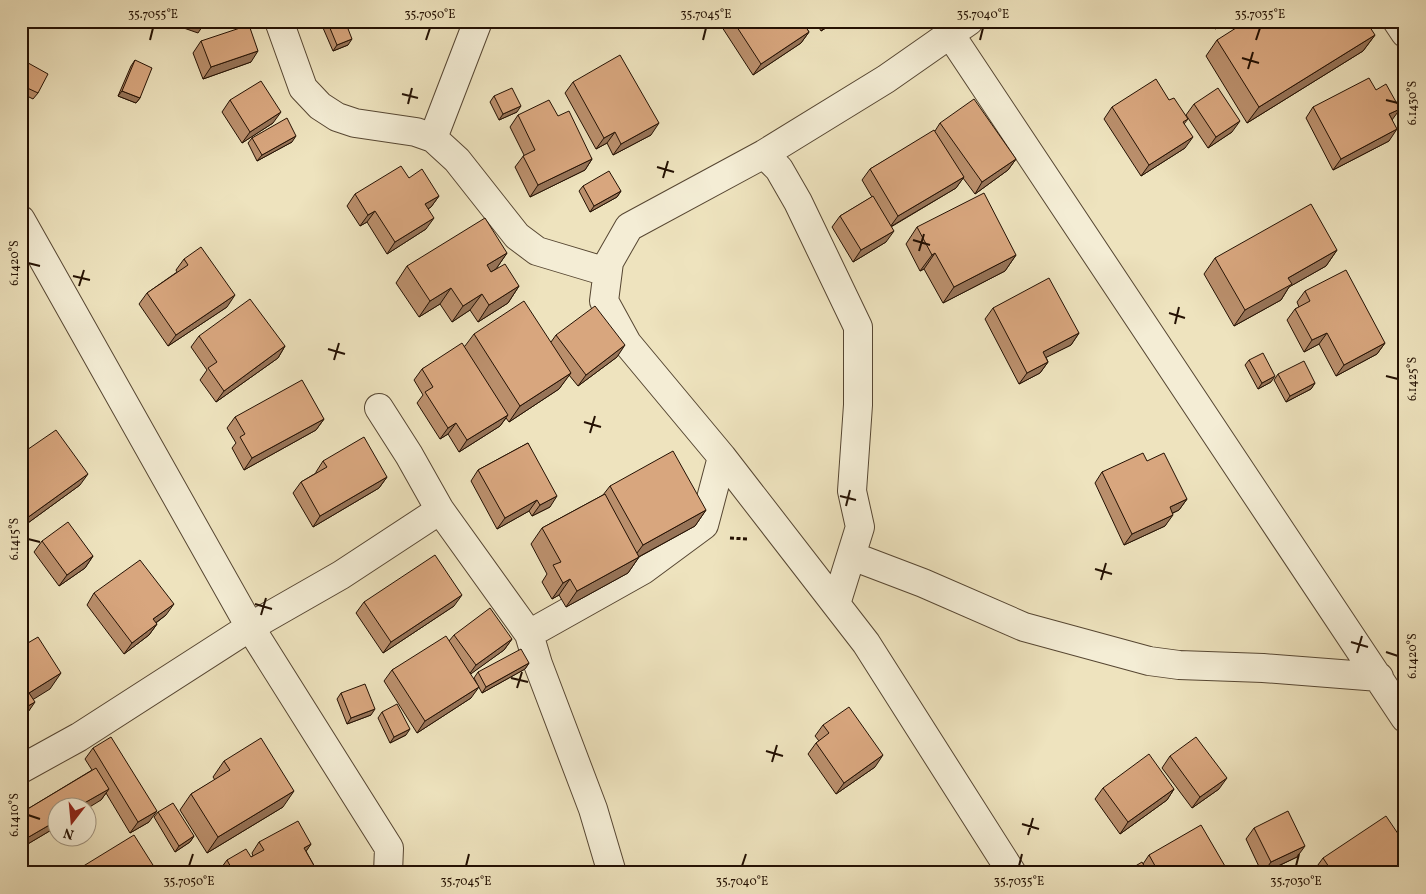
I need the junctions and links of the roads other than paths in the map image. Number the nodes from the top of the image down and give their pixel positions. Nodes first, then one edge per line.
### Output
1 (279, 21) edge
2 (478, 21) edge
3 (1396, 21) edge
4 (962, 25) edge
5 (1405, 33) edge
6 (433, 138) junction
7 (764, 154) junction
8 (21, 220) edge
9 (607, 272) junction
10 (379, 408) dead end
11 (722, 457) junction
12 (440, 510) junction
13 (852, 556) junction
14 (836, 604) junction
15 (250, 627) junction
16 (529, 634) junction
17 (1379, 677) junction
18 (1401, 706) edge
19 (21, 769) edge
20 (388, 873) edge
21 (612, 873) edge
22 (1012, 873) edge

1 - 6 street
2 - 6 street
3 - 5 street
4 - 7 street
4 - 17 street
6 - 9 street
7 - 9 street
7 - 13 street
8 - 15 street
9 - 11 street
10 - 12 street
11 - 14 street
11 - 16 street
12 - 15 street
12 - 16 street
13 - 14 street
13 - 17 street
14 - 22 street
15 - 19 street
15 - 20 street
16 - 21 street
17 - 18 street

